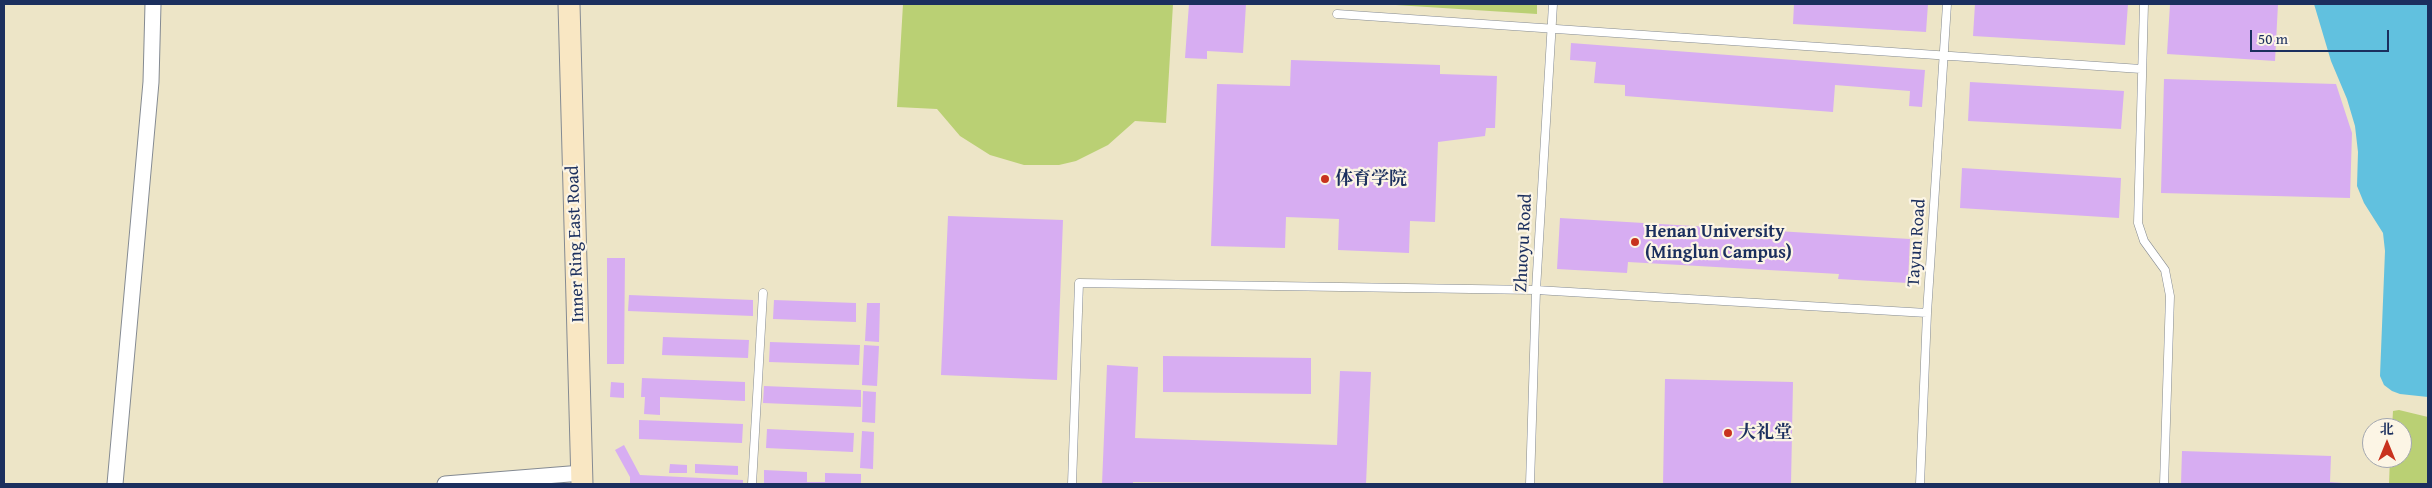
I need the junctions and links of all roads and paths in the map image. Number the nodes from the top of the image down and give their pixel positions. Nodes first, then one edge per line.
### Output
1 (153, 4) edge
2 (569, 4) edge
3 (1553, 4) edge
4 (1947, 4) edge
5 (2144, 4) edge
6 (1337, 14) dead end
7 (1552, 28) junction
8 (1944, 56) junction
9 (2141, 69) junction
10 (1536, 290) junction
11 (763, 293) dead end
12 (1927, 313) junction
13 (582, 479) edge
14 (115, 484) edge
15 (445, 484) edge
16 (752, 484) edge
17 (1072, 484) edge
18 (1530, 484) edge
19 (1920, 484) edge
20 (2164, 484) edge

1 - 14 street
2 - 13 street, Inner Ring East Road
3 - 7 lane, Zhuoyu Road
4 - 8 lane, Tayun Road
5 - 9 lane
6 - 7 lane
7 - 8 lane
7 - 10 lane, Zhuoyu Road
8 - 9 lane
8 - 12 lane, Tayun Road
9 - 20 lane
10 - 12 lane
10 - 17 lane
10 - 18 lane, Zhuoyu Road
11 - 16 lane
12 - 19 lane, Tayun Road
13 - 15 street

